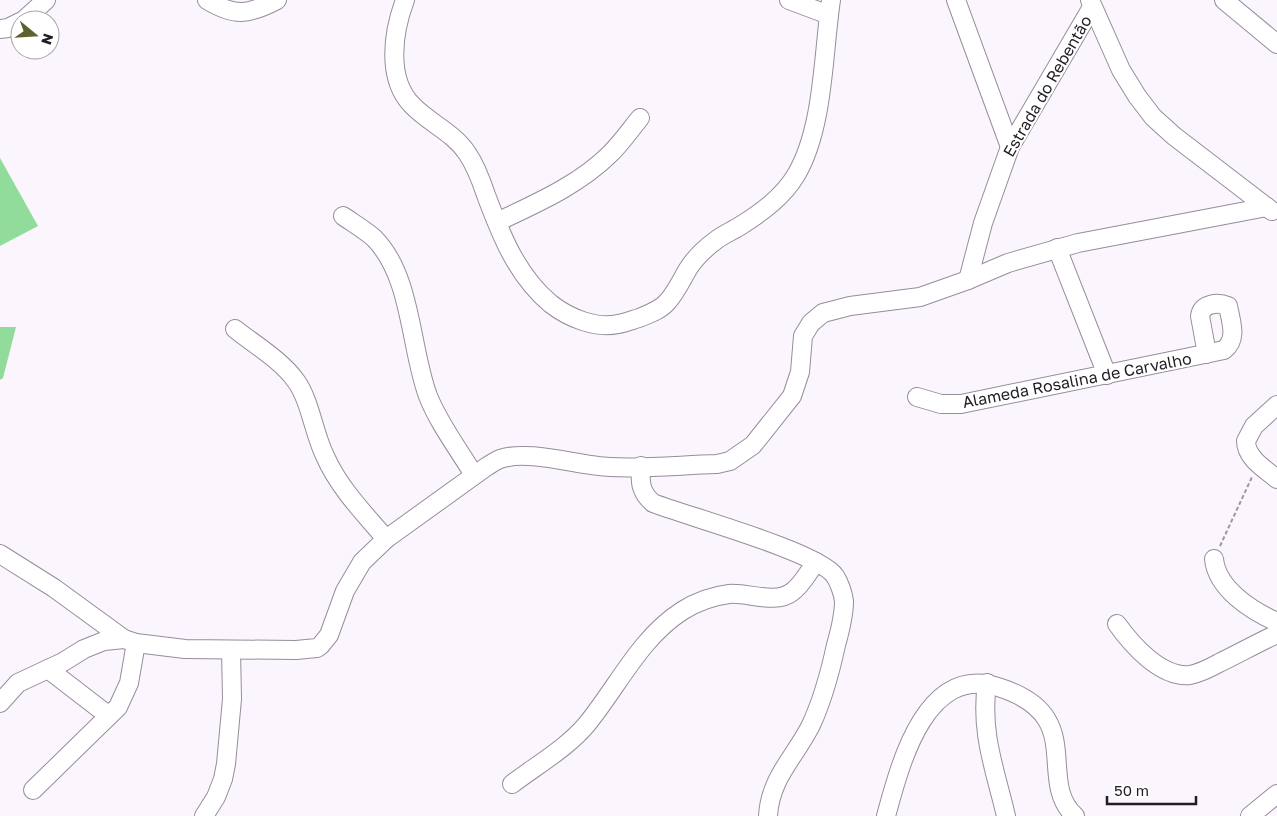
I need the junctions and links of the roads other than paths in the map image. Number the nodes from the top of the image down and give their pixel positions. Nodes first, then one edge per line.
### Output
1 (46, 0) edge
2 (207, 0) edge
3 (277, 0) edge
4 (405, 0) edge
5 (789, 0) edge
6 (956, 0) edge
7 (1229, 1) edge
8 (1091, 4) edge
9 (830, 8) edge
10 (35, 10) edge
11 (1277, 44) edge
12 (640, 118) dead end
13 (1010, 147) junction
14 (1272, 210) edge
15 (343, 216) dead end
16 (496, 222) junction
17 (1057, 248) junction
18 (968, 280) junction
19 (235, 329) dead end
20 (1207, 354) dead end
21 (1106, 375) junction
22 (917, 397) dead end
23 (1277, 405) edge
24 (641, 466) junction
25 (474, 475) junction
26 (1277, 479) edge
27 (386, 540) junction
28 (0, 554) edge
29 (1214, 559) road end
30 (816, 562) junction
31 (1277, 622) edge
32 (1117, 624) dead end
33 (1277, 634) edge
34 (130, 641) junction
35 (232, 650) junction
36 (48, 669) junction
37 (987, 684) junction
38 (0, 703) edge
39 (109, 716) junction
40 (512, 784) dead end
41 (33, 790) dead end
42 (1277, 794) edge
43 (204, 816) edge
44 (768, 816) edge
45 (886, 816) edge
46 (1006, 816) edge
47 (1075, 816) edge
48 (1250, 816) edge

1 - 10 street
2 - 3 street
4 - 16 street
5 - 9 street
6 - 13 street
7 - 11 street
8 - 13 street, Estrada do Rebentão
8 - 14 street
9 - 16 street
12 - 16 street
13 - 18 street, Estrada do Rebentão
14 - 17 street
15 - 25 street
17 - 18 street
17 - 21 street
18 - 24 street
19 - 27 street
20 - 21 street, Alameda Rosalina de Carvalho
21 - 22 street, Alameda Rosalina de Carvalho
23 - 26 street
24 - 25 street
24 - 30 street
25 - 27 street
27 - 35 street
28 - 34 street
29 - 31 street
30 - 40 street
30 - 44 street
32 - 33 street
34 - 35 street
34 - 36 street
34 - 39 street
35 - 43 street
36 - 38 street
36 - 39 street
37 - 45 street
37 - 46 street
37 - 47 street
39 - 41 street
42 - 48 street

